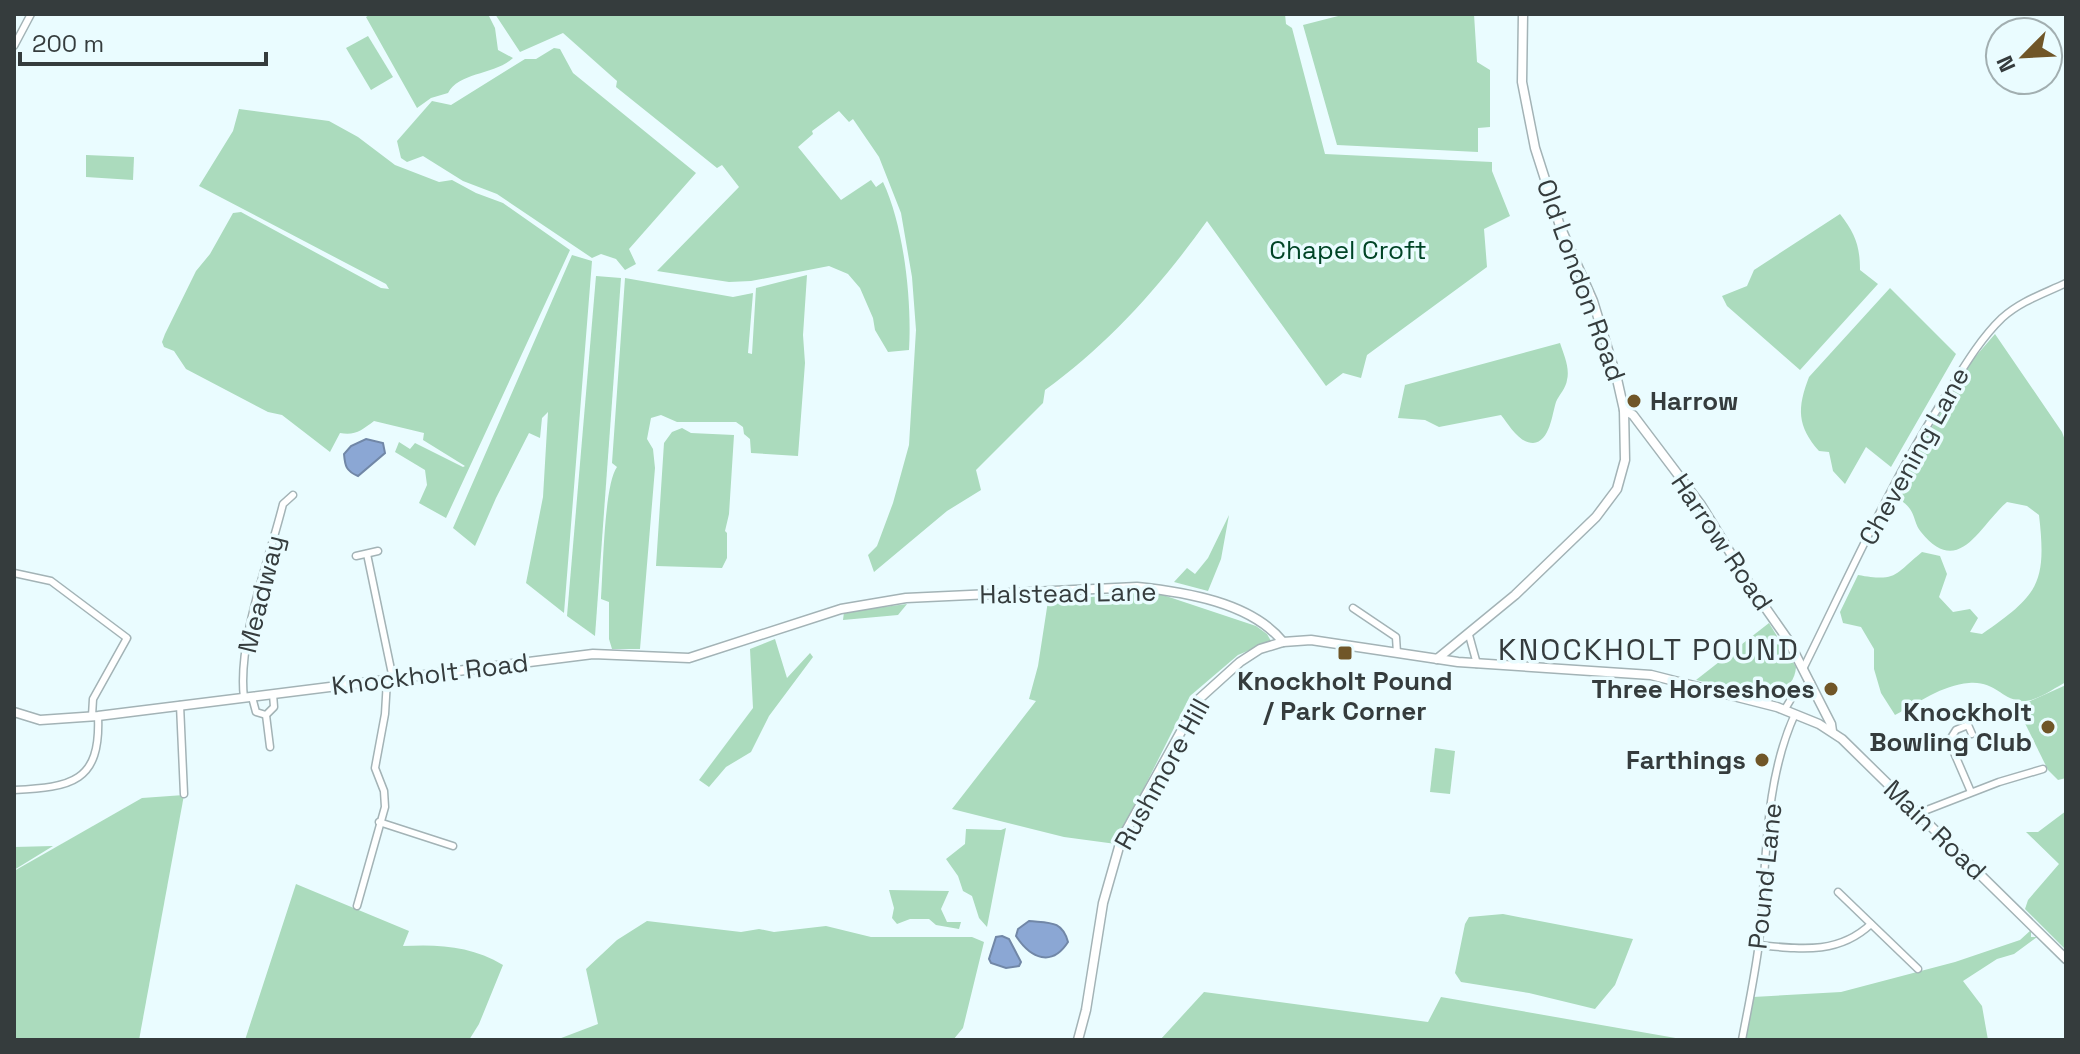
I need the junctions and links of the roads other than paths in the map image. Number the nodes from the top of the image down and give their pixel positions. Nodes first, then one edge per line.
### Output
1 (31, 14) edge
2 (1523, 14) edge
3 (14, 46) edge
4 (2066, 283) edge
5 (1624, 410) junction
6 (1644, 431) junction
7 (1626, 438) junction
8 (293, 495) dead end
9 (378, 551) dead end
10 (367, 554) junction
11 (356, 556) dead end
12 (14, 573) edge
13 (1353, 608) dead end
14 (841, 609) joint
15 (1469, 635) junction
16 (1283, 642) junction
17 (1397, 653) junction
18 (1437, 659) junction
19 (1477, 664) junction
20 (1804, 667) junction
21 (390, 679) junction
22 (1811, 683) junction
23 (273, 694) junction
24 (248, 697) junction
25 (180, 705) junction
26 (1785, 709) junction
27 (14, 712) edge
28 (1795, 714) junction
29 (266, 715) junction
30 (95, 716) junction
31 (1832, 731) junction
32 (1972, 734) dead end
33 (270, 747) dead end
34 (2043, 769) dead end
35 (14, 790) edge
36 (1971, 792) junction
37 (184, 794) dead end
38 (1919, 813) junction
39 (379, 822) junction
40 (453, 846) dead end
41 (1843, 894) dead end
42 (357, 906) dead end
43 (1871, 924) junction
44 (1758, 945) junction
45 (2066, 959) edge
46 (1910, 961) junction
47 (1902, 969) dead end
48 (1918, 969) dead end
49 (1078, 1040) edge
50 (1742, 1040) edge

1 - 3 street
2 - 5 street, Old London Road
4 - 20 street, Chevening Lane
5 - 6 street, Harrow Road
5 - 7 street, Old London Road
6 - 7 street
6 - 20 street, Harrow Road
7 - 15 street, Old London Road
8 - 24 street, Meadway
9 - 10 street
10 - 11 street
10 - 21 street
12 - 30 street
13 - 17 street
14 - 16 street, Halstead Lane
14 - 21 street, Knockholt Road
15 - 18 street, Old London Road
15 - 19 street
16 - 17 street, Main Road
16 - 49 street, Rushmore Hill
17 - 18 street, Main Road
18 - 19 street, Main Road
19 - 26 street, Main Road
20 - 22 street, Harrow Road
21 - 23 street, Knockholt Road
21 - 39 street
22 - 26 street
22 - 31 street, Harrow Road
23 - 24 street, Knockholt Road
23 - 29 street
24 - 25 street, Knockholt Road
24 - 29 street
25 - 30 street, Knockholt Road
25 - 37 street
26 - 28 street, Main Road
27 - 30 street, Knockholt Road
28 - 31 street, Main Road
28 - 44 street, Pound Lane
29 - 33 street
30 - 35 street
31 - 38 street, Main Road
32 - 36 street
34 - 36 street
36 - 38 street
38 - 45 street, Main Road
39 - 40 street
39 - 42 street
41 - 43 street
43 - 44 street
43 - 46 street
44 - 50 street, Pound Lane
46 - 47 street
46 - 48 street

